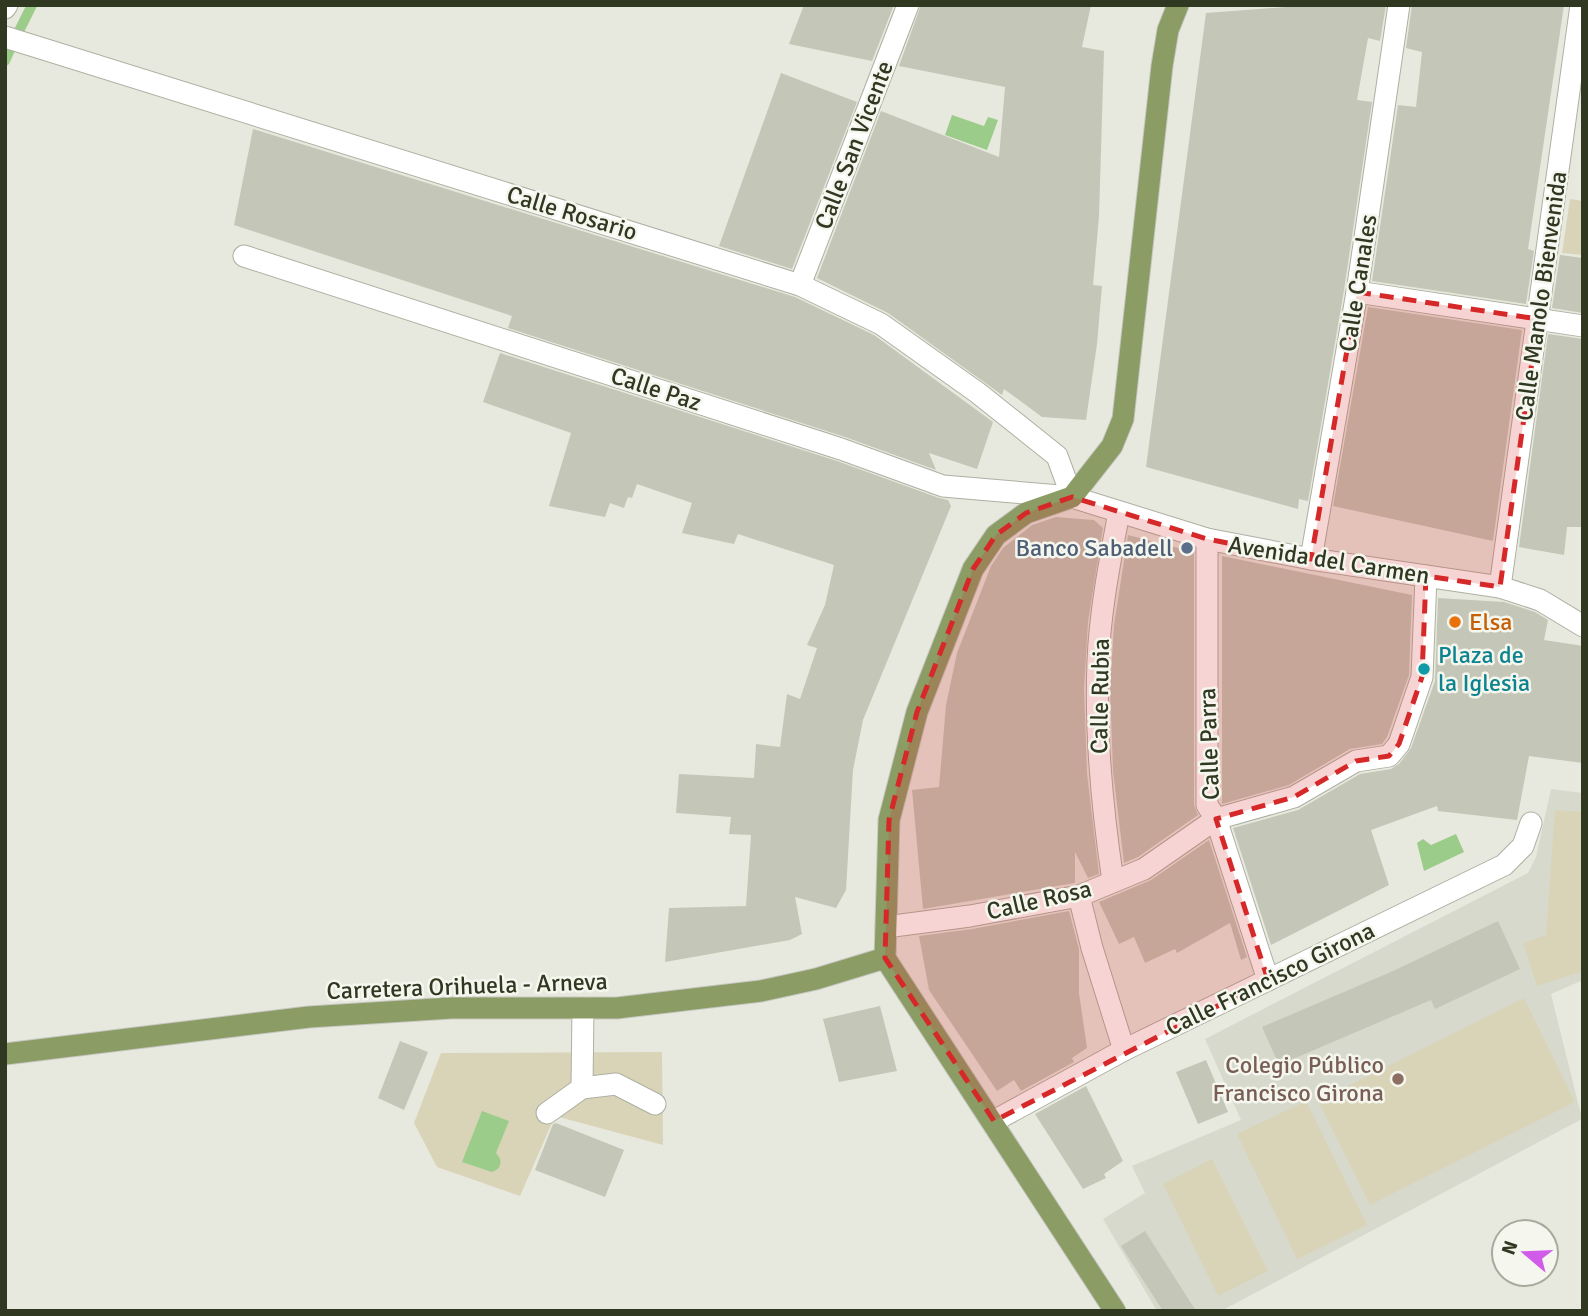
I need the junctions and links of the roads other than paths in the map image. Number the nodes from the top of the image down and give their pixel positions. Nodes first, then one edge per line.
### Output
1 (908, 5) edge
2 (1399, 5) edge
3 (1581, 5) edge
4 (1172, 6) edge
5 (5, 37) edge
6 (1578, 61) edge
7 (244, 256) dead end
8 (800, 285) junction
9 (1357, 292) junction
10 (1538, 319) junction
11 (1583, 326) edge
12 (1072, 497) junction
13 (1119, 512) junction
14 (1207, 539) junction
15 (1311, 559) junction
16 (1426, 576) junction
17 (1500, 587) junction
18 (1583, 626) edge
19 (1216, 819) junction
20 (1531, 823) dead end
21 (1113, 881) junction
22 (1079, 896) junction
23 (886, 927) junction
24 (885, 958) junction
25 (1268, 980) junction
26 (583, 1009) junction
27 (1124, 1050) junction
28 (5, 1054) edge
29 (582, 1088) junction
30 (655, 1104) dead end
31 (547, 1113) dead end
32 (994, 1121) junction
33 (1115, 1311) edge

1 - 8 street, Calle San Vicente
2 - 9 street, Calle Canales
3 - 6 street, Calle Manolo Bienvenida
4 - 12 main road
5 - 8 street, Calle Rosario
6 - 10 street, Calle Manolo Bienvenida
7 - 12 street, Calle Paz
8 - 12 street, Calle Rosario
9 - 10 street
9 - 15 street, Calle Canales
10 - 11 street
10 - 17 street, Calle Manolo Bienvenida
12 - 13 street, Avenida del Carmen
12 - 23 main road
13 - 14 street, Avenida del Carmen
13 - 21 street, Calle Rubia
14 - 15 street, Avenida del Carmen
14 - 19 street, Calle Parra
15 - 16 street, Avenida del Carmen
16 - 17 street, Avenida del Carmen
16 - 19 street, Calle Rosa
17 - 18 street, Avenida del Carmen
19 - 21 street, Calle Rosa
19 - 25 street, Calle Parra
20 - 25 street, Calle Francisco Girona
21 - 22 street, Calle Rosa
22 - 23 street, Calle Rosa
22 - 27 street
23 - 24 main road
24 - 26 main road, Carretera Orihuela - Arneva
24 - 32 main road
25 - 27 street, Calle Francisco Girona
26 - 28 main road, Carretera Orihuela - Arneva
26 - 29 street
27 - 32 street, Calle Francisco Girona
29 - 30 street
29 - 31 street
32 - 33 main road

